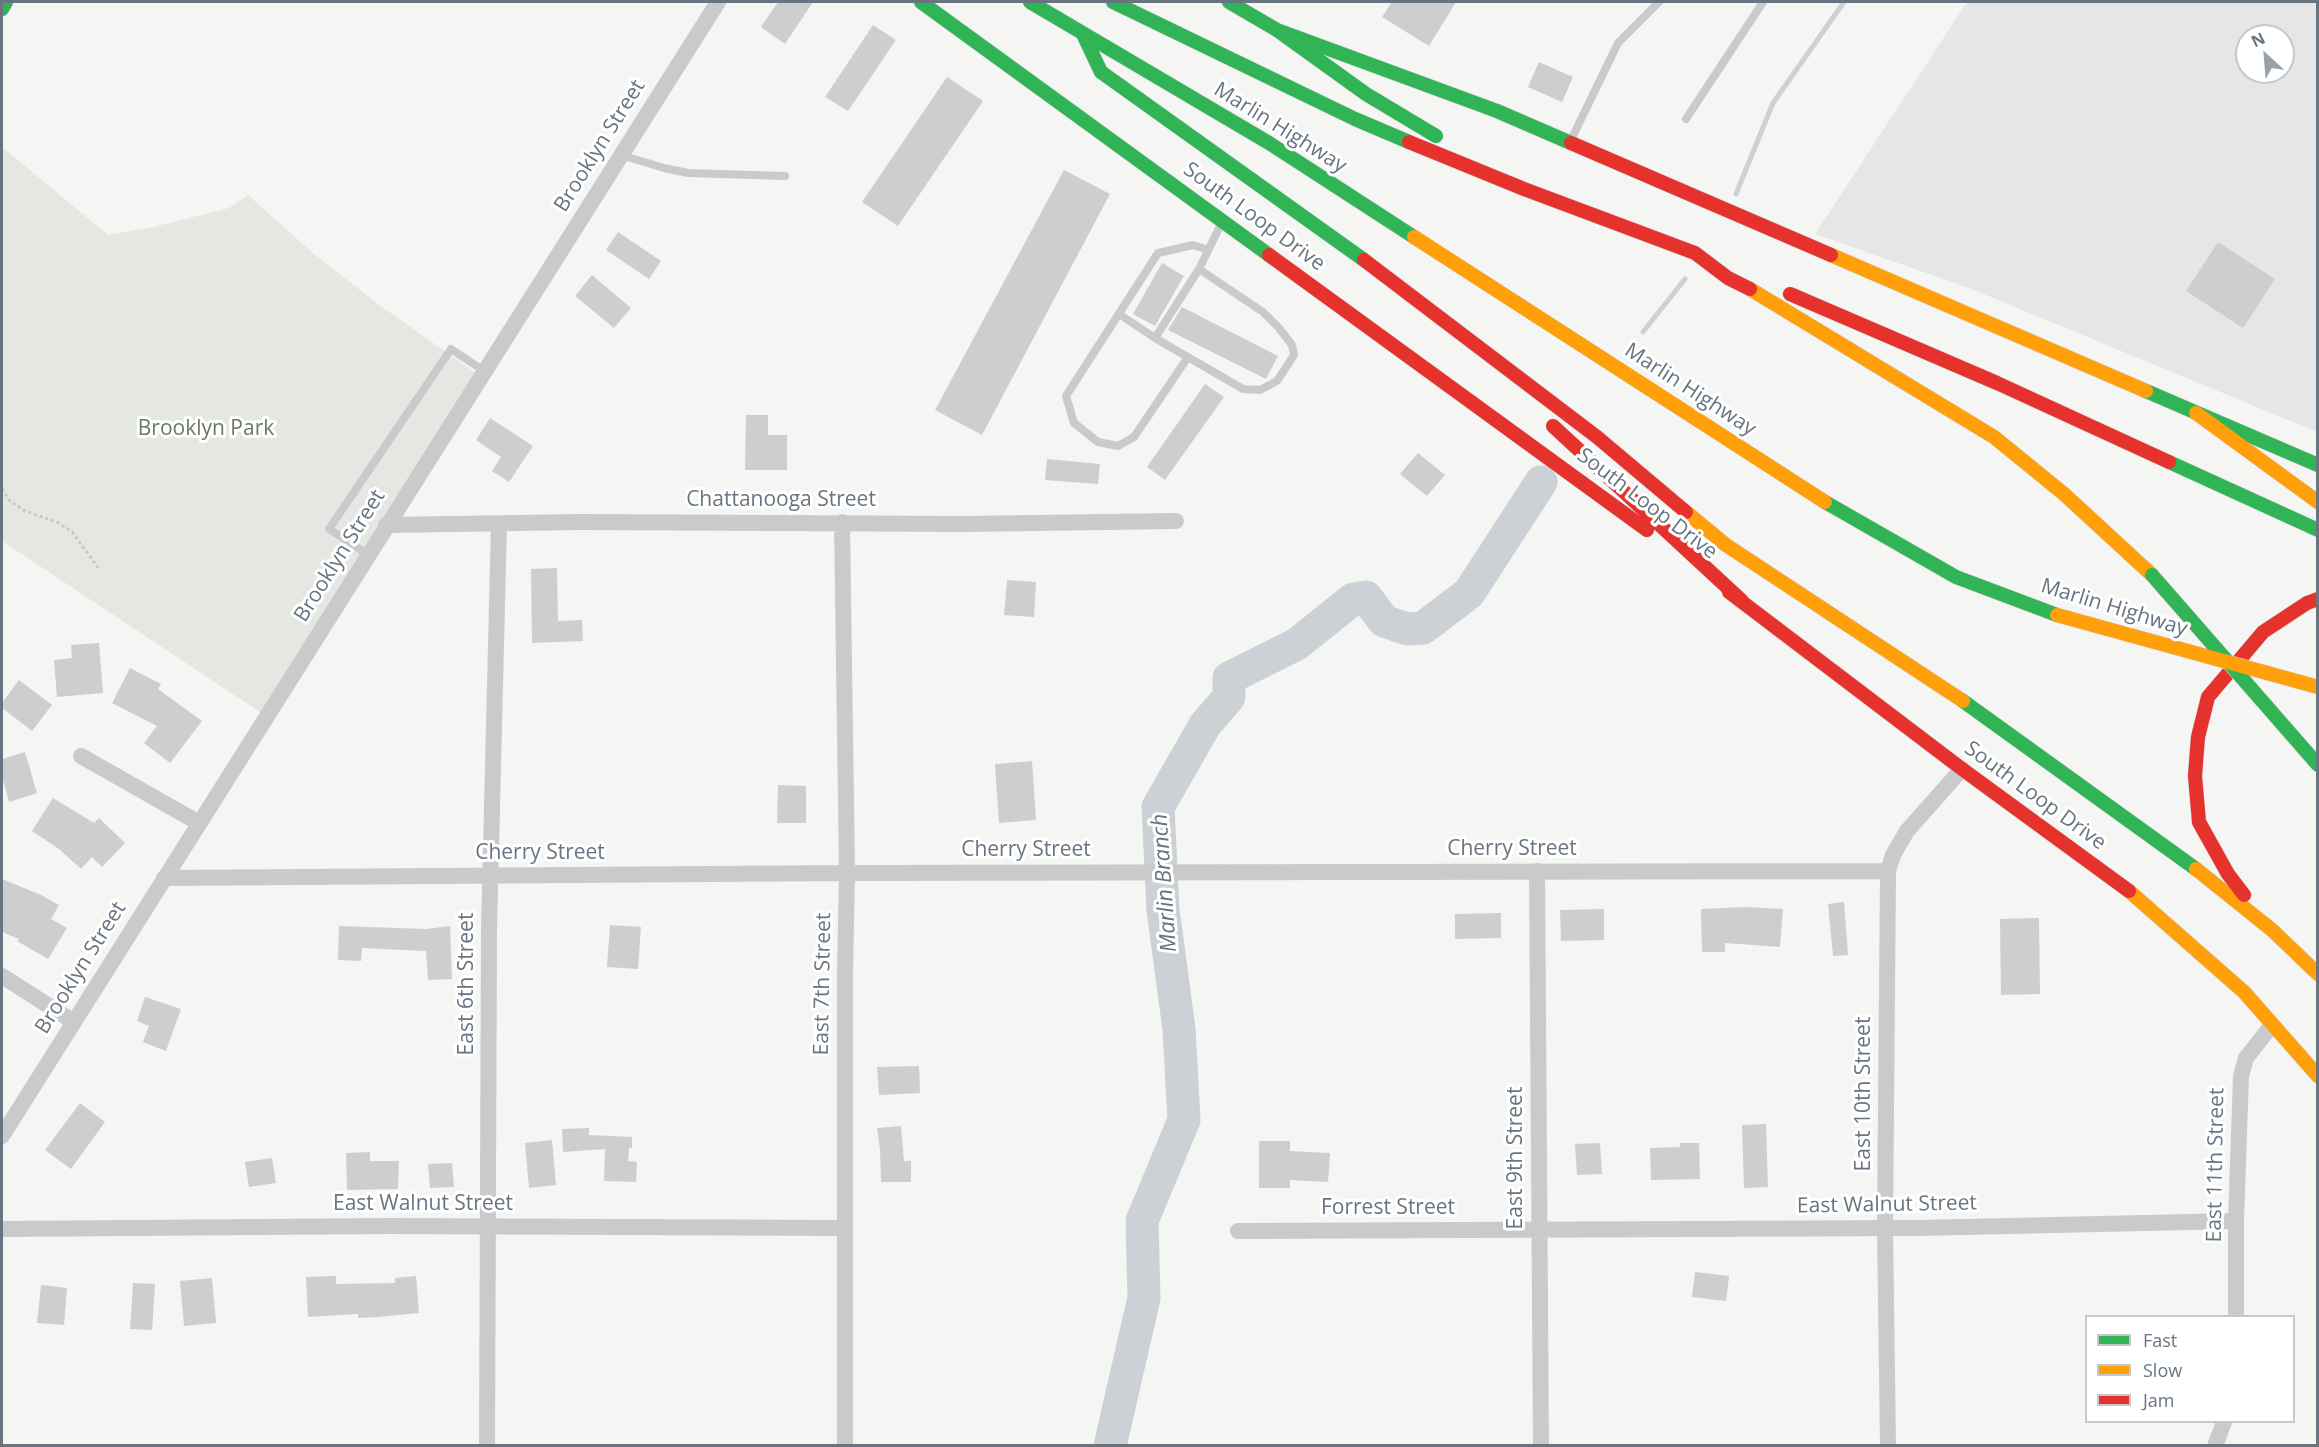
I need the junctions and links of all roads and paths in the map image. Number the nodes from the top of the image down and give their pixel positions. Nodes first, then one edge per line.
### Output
1 (6, 2) edge
2 (718, 2) edge
3 (921, 2) edge
4 (1030, 2) edge
5 (1113, 2) edge
6 (1659, 2) edge
7 (1763, 2) edge
8 (1234, 3) edge
9 (2, 9) edge
10 (1277, 30) junction
11 (1083, 34) junction
12 (1686, 119) dead end
13 (1570, 143) junction
14 (621, 155) junction
15 (786, 176) dead end
16 (1524, 189) junction
17 (1223, 221) junction
18 (1208, 250) junction
19 (1695, 254) junction
20 (1199, 269) junction
21 (1412, 295) junction
22 (1119, 314) junction
23 (1155, 338) junction
24 (1188, 357) junction
25 (484, 371) junction
26 (1524, 400) dead end
27 (2196, 413) junction
28 (1542, 416) dead end
29 (2318, 465) edge
30 (2, 489) edge
31 (2318, 502) edge
32 (1176, 521) dead end
33 (842, 522) junction
34 (499, 524) junction
35 (386, 525) junction
36 (2318, 530) edge
37 (367, 554) junction
38 (100, 570) dead end
39 (2318, 599) edge
40 (1742, 602) junction
41 (2318, 687) edge
42 (81, 756) dead end
43 (2318, 765) edge
44 (1962, 769) junction
45 (199, 823) junction
46 (1537, 871) junction
47 (1888, 871) junction
48 (847, 873) junction
49 (490, 876) junction
50 (164, 878) junction
51 (2272, 930) junction
52 (2318, 974) edge
53 (2, 976) edge
54 (74, 1022) junction
55 (2272, 1025) junction
56 (2318, 1076) edge
57 (2, 1136) edge
58 (2236, 1221) junction
59 (489, 1227) junction
60 (845, 1228) junction
61 (1885, 1228) junction
62 (2, 1229) edge
63 (1539, 1230) junction
64 (1238, 1231) dead end
65 (2236, 1315) edge
66 (2224, 1423) edge
67 (487, 1446) edge
68 (845, 1446) edge
69 (1541, 1446) edge
70 (1888, 1446) edge
71 (2215, 1446) edge

1 - 9 main road
2 - 14 street, Brooklyn Street
3 - 17 main road, South Loop Drive
4 - 11 main road, Marlin Highway
5 - 16 main road
6 - 13 lane
7 - 12 lane
8 - 10 main road
10 - 13 main road
10 - 16 main road
11 - 21 main road
11 - 41 main road, Marlin Highway, bridge
13 - 27 main road
14 - 15 lane
14 - 25 street, Brooklyn Street
16 - 19 main road
17 - 18 lane
17 - 40 main road, South Loop Drive
18 - 20 lane
18 - 22 lane
19 - 36 main road
19 - 43 main road, bridge
20 - 23 lane
20 - 24 lane
21 - 26 main road
21 - 51 main road
22 - 23 lane
22 - 24 lane
23 - 24 lane
25 - 35 street, Brooklyn Street
25 - 37 lane
27 - 29 main road
27 - 31 main road
28 - 40 main road
30 - 38 path
32 - 33 street, Chattanooga Street
33 - 34 street, Chattanooga Street
33 - 48 street, East 7th Street
34 - 35 street, Chattanooga Street
34 - 49 street, East 6th Street
35 - 37 street, Brooklyn Street
37 - 45 street, Brooklyn Street
39 - 51 main road
40 - 44 main road, South Loop Drive
42 - 45 street
44 - 47 street, East 10th Street
44 - 55 main road, South Loop Drive
45 - 50 street, Brooklyn Street
46 - 47 street, Cherry Street
46 - 48 street, Cherry Street
46 - 63 street, East 9th Street
47 - 61 street, East 10th Street
48 - 49 street, Cherry Street
48 - 60 street, East 7th Street
49 - 50 street, Cherry Street
49 - 59 street, East 6th Street
50 - 54 street, Brooklyn Street
51 - 52 main road
53 - 54 street
54 - 57 street, Brooklyn Street
55 - 56 main road, South Loop Drive
55 - 58 street, East 11th Street
58 - 61 street, East Walnut Street
58 - 65 street, East 11th Street
59 - 60 street, East Walnut Street
59 - 62 street, East Walnut Street
59 - 67 street, East 6th Street
60 - 68 street, East 7th Street
61 - 63 street, East Walnut Street
61 - 70 street, East 10th Street
63 - 64 street, Forrest Street
63 - 69 street, East 9th Street
66 - 71 street

